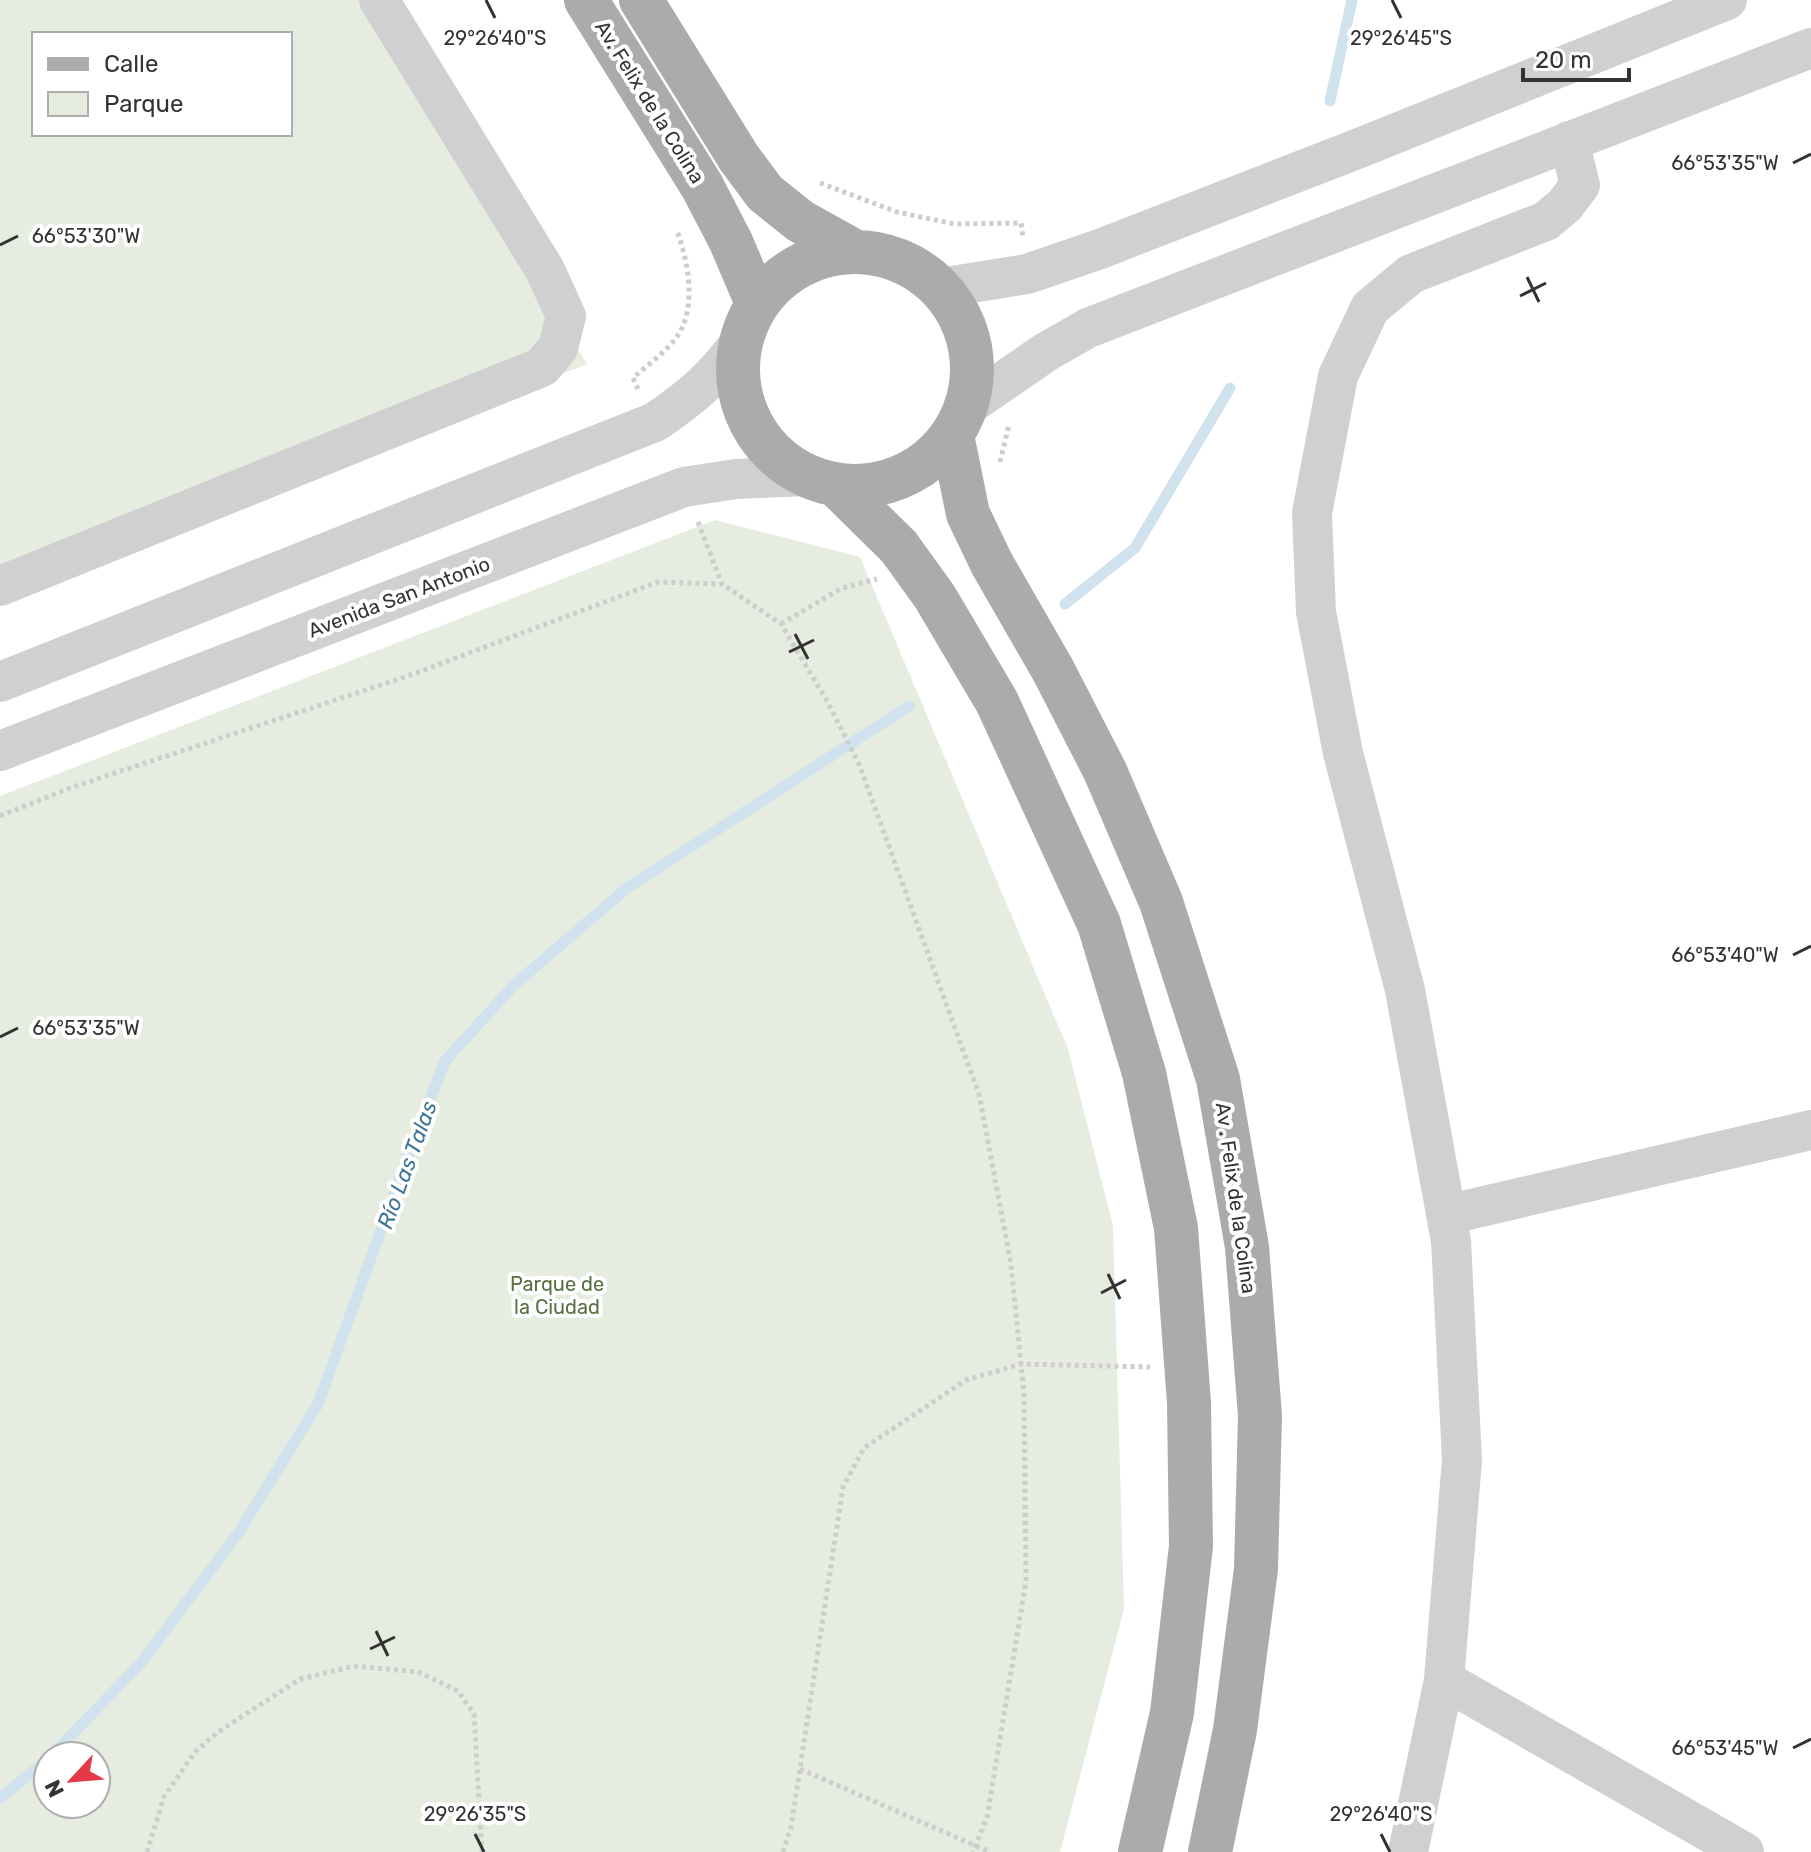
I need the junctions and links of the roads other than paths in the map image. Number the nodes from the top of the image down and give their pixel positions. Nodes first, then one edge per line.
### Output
1 (379, 0) edge
2 (586, 0) edge
3 (641, 0) edge
4 (1727, 0) edge
5 (1811, 48) edge
6 (1569, 141) junction
7 (854, 251) junction
8 (940, 288) junction
9 (757, 303) junction
10 (739, 344) junction
11 (959, 421) junction
12 (821, 481) junction
13 (0, 586) edge
14 (0, 682) edge
15 (0, 751) edge
16 (1811, 1130) edge
17 (1446, 1215) junction
18 (1444, 1680) junction
19 (1140, 1852) edge
20 (1210, 1852) edge
21 (1408, 1852) edge
22 (1744, 1852) edge

1 - 13 street
2 - 9 main road, Av. Felix de la Colina
3 - 7 main road
4 - 8 street
5 - 6 street
6 - 11 street
6 - 17 street
7 - 8 main road
7 - 9 main road
8 - 11 main road
9 - 10 main road
10 - 12 main road
10 - 14 street
11 - 12 main road
11 - 20 main road, Av . Felix de la Colina
12 - 15 street, Avenida San Antonio
12 - 19 main road
16 - 17 street
17 - 18 street
18 - 21 street
18 - 22 street

